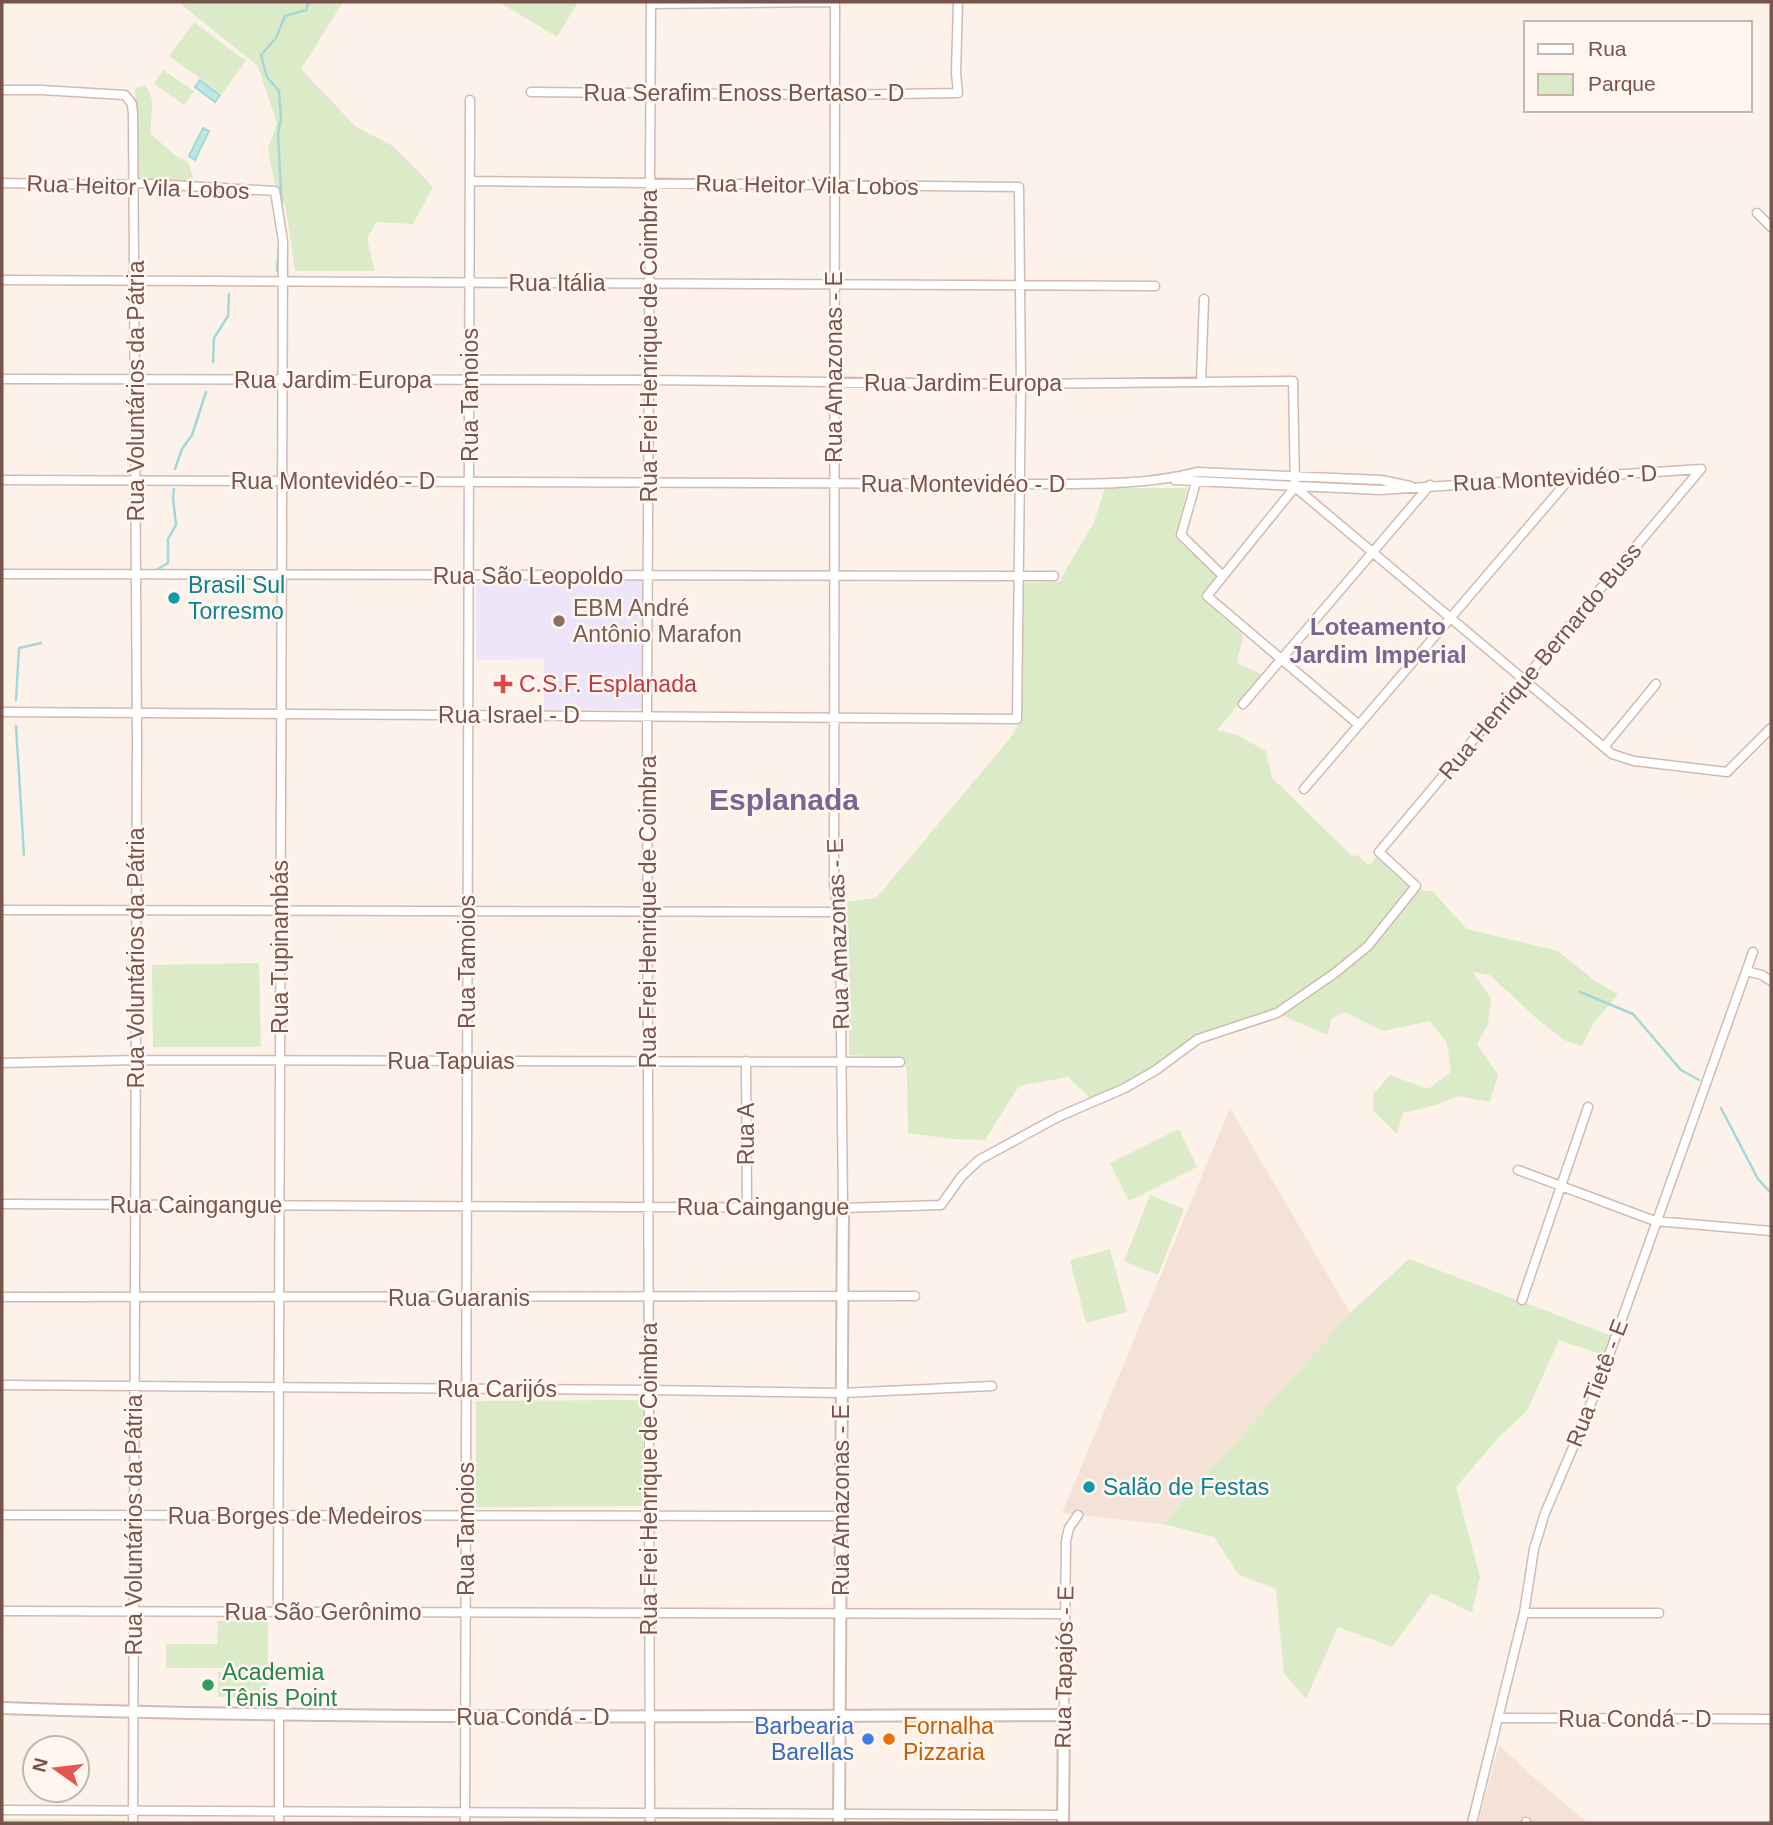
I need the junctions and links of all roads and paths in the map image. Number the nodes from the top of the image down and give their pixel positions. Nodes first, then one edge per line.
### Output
1 (835, 2) edge
2 (958, 2) edge
3 (651, 3) edge
4 (2, 90) edge
5 (531, 92) dead end
6 (651, 92) junction
7 (834, 95) junction
8 (470, 100) dead end
9 (470, 181) junction
10 (650, 182) junction
11 (2, 183) edge
12 (135, 183) junction
13 (834, 186) junction
14 (275, 191) joint
15 (1757, 213) dead end
16 (1771, 227) edge
17 (2, 280) edge
18 (135, 281) junction
19 (282, 281) junction
20 (470, 282) junction
21 (650, 283) junction
22 (834, 284) junction
23 (1020, 285) junction
24 (1155, 286) dead end
25 (1204, 299) dead end
26 (2, 379) edge
27 (136, 379) junction
28 (282, 379) junction
29 (470, 380) junction
30 (649, 380) junction
31 (834, 382) junction
32 (1201, 382) junction
33 (1021, 384) junction
34 (1701, 469) joint
35 (1295, 477) junction
36 (1571, 477) junction
37 (1346, 478) junction
38 (1169, 479) junction
39 (2, 480) edge
40 (136, 480) junction
41 (282, 481) junction
42 (470, 482) junction
43 (648, 482) junction
44 (1196, 482) junction
45 (834, 483) junction
46 (1020, 484) junction
47 (1430, 485) junction
48 (1409, 486) junction
49 (1295, 487) junction
50 (1345, 489) junction
51 (1372, 553) junction
52 (2, 575) edge
53 (136, 575) junction
54 (281, 575) junction
55 (469, 576) junction
56 (648, 576) junction
57 (834, 576) junction
58 (1019, 576) junction
59 (1054, 576) dead end
60 (1223, 576) junction
61 (1450, 619) junction
62 (1283, 658) junction
63 (1523, 681) junction
64 (1656, 684) dead end
65 (1244, 704) dead end
66 (2, 712) edge
67 (136, 713) junction
68 (281, 714) junction
69 (470, 715) junction
70 (647, 716) junction
71 (834, 716) junction
72 (1359, 725) junction
73 (1771, 728) edge
74 (1604, 747) junction
75 (1304, 789) dead end
76 (1416, 886) joint
77 (2, 910) edge
78 (136, 910) junction
79 (280, 910) junction
80 (466, 911) junction
81 (648, 911) junction
82 (838, 912) junction
83 (1753, 952) dead end
84 (1746, 971) junction
85 (1771, 981) edge
86 (136, 1060) junction
87 (279, 1060) junction
88 (466, 1061) junction
89 (648, 1061) junction
90 (746, 1061) junction
91 (841, 1061) junction
92 (900, 1062) dead end
93 (2, 1063) edge
94 (1588, 1107) dead end
95 (1518, 1170) dead end
96 (1561, 1186) junction
97 (2, 1204) edge
98 (136, 1205) junction
99 (279, 1205) junction
100 (466, 1207) junction
101 (649, 1207) junction
102 (747, 1207) junction
103 (843, 1208) junction
104 (1655, 1221) junction
105 (1771, 1231) edge
106 (842, 1296) junction
107 (915, 1296) dead end
108 (2, 1297) edge
109 (135, 1297) junction
110 (278, 1298) junction
111 (466, 1298) junction
112 (649, 1298) junction
113 (1522, 1300) dead end
114 (2, 1385) edge
115 (135, 1386) junction
116 (992, 1386) dead end
117 (278, 1387) junction
118 (466, 1388) junction
119 (649, 1390) junction
120 (842, 1394) junction
121 (2, 1515) edge
122 (1078, 1515) dead end
123 (134, 1516) junction
124 (277, 1516) junction
125 (466, 1516) junction
126 (650, 1516) junction
127 (841, 1516) junction
128 (2, 1611) edge
129 (133, 1611) junction
130 (278, 1612) junction
131 (465, 1612) junction
132 (650, 1613) junction
133 (841, 1613) junction
134 (1524, 1613) junction
135 (1659, 1613) dead end
136 (1065, 1614) junction
137 (2, 1708) edge
138 (133, 1713) junction
139 (1064, 1715) junction
140 (279, 1716) junction
141 (465, 1717) junction
142 (840, 1717) junction
143 (650, 1718) junction
144 (1499, 1718) junction
145 (1771, 1719) edge
146 (2, 1810) edge
147 (133, 1811) junction
148 (279, 1811) junction
149 (465, 1812) junction
150 (650, 1813) junction
151 (839, 1819) edge
152 (1063, 1819) edge
153 (133, 1823) edge
154 (279, 1823) edge
155 (465, 1823) edge
156 (650, 1823) edge
157 (1472, 1823) edge

1 - 3 street
1 - 7 street, Rua Amazonas - E
2 - 7 street, Rua Serafim Enoss Bertaso - D
3 - 6 street, Rua Frei Henrique de Coimbra
4 - 12 street, Rua Voluntários da Pátria
5 - 6 street, Rua Serafim Enoss Bertaso - D
6 - 7 street, Rua Serafim Enoss Bertaso - D
6 - 10 street, Rua Frei Henrique de Coimbra
7 - 13 street, Rua Amazonas - E
8 - 9 street, Rua Tamoios
9 - 10 street, Rua Heitor Vila Lobos
9 - 20 street, Rua Tamoios
10 - 13 street, Rua Heitor Vila Lobos
10 - 21 street, Rua Frei Henrique de Coimbra
11 - 12 street, Rua Heitor Vila Lobos
12 - 14 street, Rua Heitor Vila Lobos
12 - 18 street, Rua Voluntários da Pátria
13 - 22 street, Rua Amazonas - E
13 - 23 street, Rua Heitor Vila Lobos
14 - 19 street, Rua Tupinambás
15 - 16 street
17 - 18 street, Rua Itália
18 - 19 street, Rua Itália
18 - 27 street, Rua Voluntários da Pátria
19 - 20 street, Rua Itália
19 - 28 street, Rua Tupinambás
20 - 21 street, Rua Itália
20 - 29 street, Rua Tamoios
21 - 22 street, Rua Itália
21 - 30 street, Rua Frei Henrique de Coimbra
22 - 23 street, Rua Itália
22 - 31 street, Rua Amazonas - E
23 - 24 street, Rua Itália
23 - 33 street
25 - 32 street
26 - 27 street, Rua Jardim Europa
27 - 28 street, Rua Jardim Europa
27 - 40 street, Rua Voluntários da Pátria
28 - 29 street, Rua Jardim Europa
28 - 41 street, Rua Tupinambás
29 - 30 street, Rua Jardim Europa
29 - 42 street, Rua Tamoios
30 - 31 street, Rua Jardim Europa
30 - 43 street, Rua Frei Henrique de Coimbra
31 - 33 street, Rua Jardim Europa
31 - 45 street, Rua Amazonas - E
32 - 33 street, Rua Jardim Europa
32 - 35 street, Rua Jardim Europa
33 - 46 street
34 - 36 street, Rua Montevidéo - D
34 - 63 street, Rua Henrique Bernardo Buss
35 - 37 street, Rua Montevidéo - D
35 - 38 street, Rua Montevidéo - D
35 - 49 street
36 - 47 street, Rua Montevidéo - D
36 - 61 street
37 - 48 street, Rua Montevidéo - D
37 - 50 street
38 - 44 street, Rua Montevidéo - D
38 - 46 street, Rua Montevidéo - D
39 - 40 street, Rua Montevidéo - D
40 - 41 street, Rua Montevidéo - D
40 - 53 street, Rua Voluntários da Pátria
41 - 42 street, Rua Montevidéo - D
41 - 54 street, Rua Tupinambás
42 - 43 street, Rua Montevidéo - D
42 - 55 street, Rua Tamoios
43 - 45 street, Rua Montevidéo - D
43 - 56 street, Rua Frei Henrique de Coimbra
44 - 49 street, Rua Montevidéo - D
44 - 60 street
45 - 46 street, Rua Montevidéo - D
45 - 57 street, Rua Amazonas - E
46 - 58 street
47 - 48 street, Rua Montevidéo - D
47 - 51 street
48 - 50 street, Rua Montevidéo - D
49 - 50 street, Rua Montevidéo - D
49 - 51 street
49 - 60 street
51 - 61 street
51 - 62 street
52 - 53 street, Rua São Leopoldo
53 - 54 street, Rua São Leopoldo
53 - 67 street, Rua Voluntários da Pátria
54 - 55 street, Rua São Leopoldo
54 - 68 street, Rua Tupinambás
55 - 56 street, Rua São Leopoldo
55 - 69 street, Rua Tamoios
56 - 57 street, Rua São Leopoldo
56 - 70 street, Rua Frei Henrique de Coimbra
57 - 58 street, Rua São Leopoldo
57 - 71 street, Rua Amazonas - E
58 - 59 street, Rua São Leopoldo
58 - 71 street, Rua Israel - D
60 - 62 street
61 - 63 street
61 - 72 street
62 - 65 street
62 - 72 street
63 - 74 street
63 - 76 street, Rua Henrique Bernardo Buss
64 - 74 street
66 - 67 street, Rua Israel - D
67 - 68 street, Rua Israel - D
67 - 78 street, Rua Voluntários da Pátria
68 - 69 street, Rua Israel - D
68 - 79 street, Rua Tupinambás
69 - 70 street, Rua Israel - D
69 - 80 street, Rua Tamoios
70 - 71 street, Rua Israel - D
70 - 81 street, Rua Frei Henrique de Coimbra
71 - 82 street, Rua Amazonas - E
72 - 75 street
73 - 74 street
76 - 103 street, Rua Caingangue
77 - 78 street
78 - 79 street
78 - 86 street, Rua Voluntários da Pátria
79 - 80 street
79 - 87 street, Rua Tupinambás
80 - 81 street
80 - 88 street, Rua Tamoios
81 - 82 street
81 - 89 street, Rua Frei Henrique de Coimbra
82 - 91 street, Rua Amazonas - E
83 - 84 street, Rua Tietê - E
84 - 85 street
84 - 104 street, Rua Tietê - E
86 - 87 street, Rua Tapuias
86 - 93 street, Rua Tapuias
86 - 98 street, Rua Voluntários da Pátria
87 - 88 street, Rua Tapuias
87 - 99 street, Rua Tupinambás
88 - 89 street, Rua Tapuias
88 - 100 street, Rua Tamoios
89 - 90 street, Rua Tapuias
89 - 101 street, Rua Frei Henrique de Coimbra
90 - 91 street, Rua Tapuias
90 - 102 street, Rua A
91 - 92 street, Rua Tapuias
91 - 103 street, Rua Amazonas - E
94 - 96 street
95 - 96 street
96 - 104 street
96 - 113 street
97 - 98 street, Rua Caingangue
98 - 99 street, Rua Caingangue
98 - 109 street, Rua Voluntários da Pátria
99 - 100 street, Rua Caingangue
99 - 110 street, Rua Tupinambás
100 - 101 street, Rua Caingangue
100 - 111 street, Rua Tamoios
101 - 102 street, Rua Caingangue
101 - 112 street, Rua Frei Henrique de Coimbra
102 - 103 street, Rua Caingangue
103 - 106 street, Rua Amazonas - E
104 - 105 street
104 - 134 street, Rua Tietê - E
106 - 107 street, Rua Guaranis
106 - 112 street, Rua Guaranis
106 - 120 street, Rua Amazonas - E
108 - 109 street, Rua Guaranis
109 - 110 street, Rua Guaranis
109 - 115 street, Rua Voluntários da Pátria
110 - 111 street, Rua Guaranis
110 - 117 street, Rua Tupinambás
111 - 112 street, Rua Guaranis
111 - 118 street, Rua Tamoios
112 - 119 street, Rua Frei Henrique de Coimbra
114 - 115 street, Rua Carijós
115 - 117 street, Rua Carijós
115 - 123 street, Rua Voluntários da Pátria
116 - 120 street, Rua Carijós
117 - 118 street, Rua Carijós
117 - 124 street, Rua Tupinambás
118 - 119 street, Rua Carijós
118 - 125 street, Rua Tamoios
119 - 120 street, Rua Carijós
119 - 126 street, Rua Frei Henrique de Coimbra
120 - 127 street, Rua Amazonas - E
121 - 123 street, Rua Borges de Medeiros
122 - 136 street, Rua Tapajós - E
123 - 124 street, Rua Borges de Medeiros
123 - 129 street, Rua Voluntários da Pátria
124 - 125 street, Rua Borges de Medeiros
124 - 130 street, Rua Tupinambás
125 - 126 street, Rua Borges de Medeiros
125 - 131 street, Rua Tamoios
126 - 127 street, Rua Borges de Medeiros
126 - 132 street, Rua Frei Henrique de Coimbra
127 - 133 street, Rua Amazonas - E
128 - 129 street, Rua São Gerônimo
129 - 130 street, Rua São Gerônimo
129 - 138 street, Rua Voluntários da Pátria
130 - 131 street, Rua São Gerônimo
131 - 132 street, Rua São Gerônimo
131 - 141 street, Rua Tamoios
132 - 133 street, Rua São Gerônimo
132 - 143 street, Rua Frei Henrique de Coimbra
133 - 136 street, Rua São Gerônimo
133 - 142 street, Rua Amazonas - E
134 - 135 street
134 - 144 street, Rua Tietê - E
136 - 139 street, Rua Tapajós - E
137 - 138 street, Rua Condá - D
138 - 140 street, Rua Condá - D
138 - 147 street, Rua Voluntários da Pátria
139 - 142 street, Rua Condá - D
139 - 152 street, Rua Tapajós - E
140 - 141 street, Rua Condá - D
140 - 148 street
141 - 143 street, Rua Condá - D
141 - 149 street, Rua Tamoios
142 - 143 street, Rua Condá - D
142 - 151 street, Rua Amazonas - E
143 - 150 street, Rua Frei Henrique de Coimbra
144 - 145 street, Rua Condá - D
144 - 157 street, Rua Tietê - E
146 - 147 street
147 - 148 street
147 - 153 street, Rua Voluntários da Pátria
148 - 149 street
148 - 154 street
149 - 150 street
149 - 155 street, Rua Tamoios
150 - 151 street
150 - 156 street, Rua Frei Henrique de Coimbra
151 - 152 street

